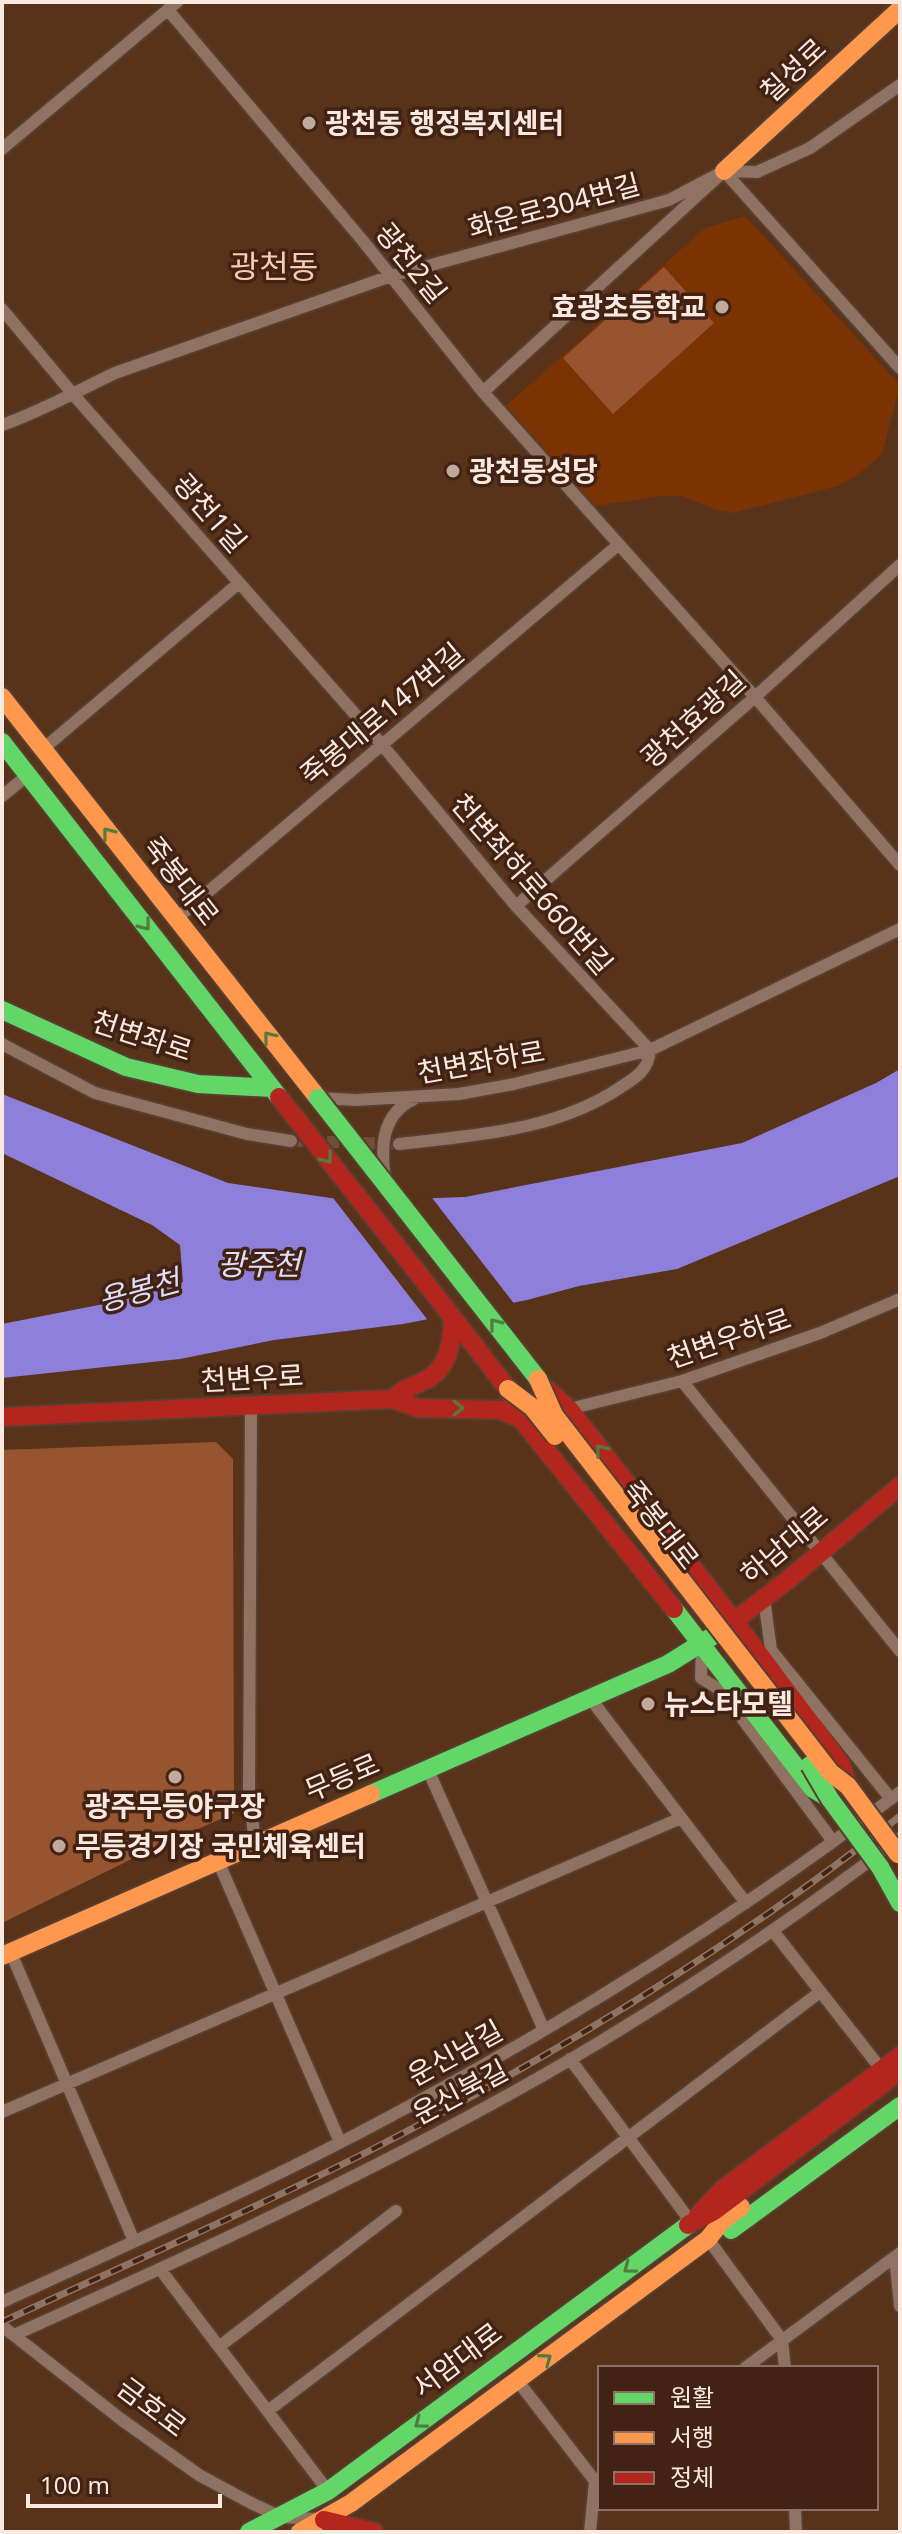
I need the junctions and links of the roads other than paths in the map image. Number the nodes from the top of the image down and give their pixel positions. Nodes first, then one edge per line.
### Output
1 (173, 6) edge
2 (900, 9) edge
3 (900, 85) edge
4 (2, 149) edge
5 (724, 171) junction
6 (391, 276) junction
7 (2, 309) edge
8 (897, 359) edge
9 (483, 392) junction
10 (72, 393) junction
11 (2, 425) edge
12 (618, 545) junction
13 (900, 565) edge
14 (239, 583) junction
15 (2, 697) edge
16 (755, 697) junction
17 (2, 742) edge
18 (383, 746) junction
19 (43, 749) junction
20 (28, 775) junction
21 (2, 796) edge
22 (900, 865) edge
23 (516, 906) junction
24 (175, 920) junction
25 (900, 929) edge
26 (2, 1010) edge
27 (2, 1044) edge
28 (650, 1050) junction
29 (275, 1093) junction
30 (318, 1098) junction
31 (417, 1098) junction
32 (291, 1141) tunnel mouth
33 (399, 1144) tunnel mouth
34 (386, 1182) junction
35 (900, 1299) edge
36 (453, 1318) junction
37 (682, 1381) junction
38 (543, 1386) junction
39 (508, 1389) junction
40 (393, 1399) junction
41 (251, 1406) junction
42 (569, 1409) junction
43 (2, 1417) edge
44 (521, 1419) junction
45 (900, 1486) edge
46 (819, 1551) junction
47 (764, 1598) junction
48 (735, 1622) junction
49 (702, 1645) junction
50 (900, 1650) edge
51 (590, 1698) junction
52 (428, 1770) junction
53 (848, 1786) junction
54 (895, 1795) edge
55 (830, 1799) junction
56 (681, 1818) junction
57 (832, 1840) junction
58 (255, 1845) junction
59 (900, 1851) edge
60 (218, 1861) junction
61 (880, 1867) junction
62 (900, 1886) edge
63 (487, 1901) junction
64 (746, 1903) junction
65 (900, 1903) edge
66 (773, 1931) junction
67 (6, 1954) edge
68 (820, 1992) junction
69 (275, 1994) junction
70 (544, 2030) junction
71 (900, 2056) edge
72 (570, 2059) junction
73 (881, 2069) junction
74 (900, 2071) edge
75 (67, 2084) junction
76 (900, 2086) edge
77 (900, 2106) edge
78 (2, 2112) edge
79 (628, 2138) junction
80 (340, 2142) junction
81 (396, 2211) dead end
82 (718, 2215) junction
83 (691, 2222) junction
84 (708, 2239) junction
85 (134, 2241) junction
86 (898, 2255) edge
87 (160, 2269) junction
88 (2, 2302) edge
89 (900, 2306) edge
90 (2, 2326) edge
91 (14, 2335) junction
92 (782, 2340) junction
93 (220, 2346) junction
94 (748, 2366) edge
95 (785, 2366) edge
96 (517, 2380) junction
97 (269, 2410) junction
98 (597, 2479) edge
99 (328, 2491) junction
100 (795, 2510) edge
101 (281, 2517) junction
102 (324, 2520) junction
103 (249, 2532) edge
104 (300, 2532) edge
105 (374, 2532) edge
106 (590, 2532) edge
107 (796, 2532) edge

1 - 4 street
1 - 6 street, 광천2길
2 - 5 main road, 칠성로
3 - 5 street, 화운로304번길
5 - 6 street, 화운로304번길
5 - 8 street
5 - 9 street, 화운로304번길
6 - 9 street, 광천2길
6 - 10 street, 화운로304번길
7 - 10 street, 광천1길
9 - 12 street, 광천2길
10 - 11 street, 화운로304번길
10 - 14 street, 광천1길
12 - 16 street, 광천2길
12 - 18 street, 죽봉대로147번길
13 - 16 street, 광천효광길
14 - 18 street, 광천1길
14 - 19 street
15 - 19 main road, 죽봉대로
16 - 22 street, 광천2길
16 - 23 street, 광천효광길
17 - 20 main road, 죽봉대로
18 - 23 street, 천변좌하로660번길
18 - 24 street, 죽봉대로147번길
24 -> 19 main road, 죽봉대로
20 - 21 street
20 -> 29 main road, 죽봉대로
23 - 28 street, 천변좌하로660번길
30 -> 24 main road, 죽봉대로
25 - 28 street, 천변좌하로
26 - 29 main road, 천변좌로
27 - 32 street
28 - 31 street, 천변좌하로
28 - 33 street
29 -> 36 main road, 죽봉대로, bridge
30 - 31 street, 천변좌하로
30 - 34 main road, 죽봉대로, bridge
31 - 34 street
38 -> 34 main road, 죽봉대로, bridge
35 - 37 street, 천변우하로
36 - 39 main road, 죽봉대로
36 - 40 main road, 천변우로
37 - 42 street, 천변우하로
37 - 46 street
38 - 42 main road
38 - 53 main road, 죽봉대로, bridge
39 - 44 main road
39 - 55 main road, 죽봉대로, bridge
40 - 41 main road, 천변우로
40 -> 44 main road
41 - 43 main road, 천변우로
41 - 58 street
48 -> 42 main road
44 - 49 main road
45 - 46 main road, 하남대로
46 - 47 main road, 하남대로
46 - 50 street
47 - 48 main road, 하남대로
47 - 54 street
48 - 49 main road, 하남대로
48 - 53 main road
49 - 51 main road, 무등로
49 - 55 main road
49 - 57 street
51 - 52 main road, 무등로
51 - 56 street
52 - 58 main road, 무등로
52 - 63 street
53 - 59 main road, bridge
54 - 57 street, 운신남길
55 - 61 main road, bridge
56 - 63 street
56 - 64 street
57 - 64 street, 운신남길
58 - 60 main road, 무등로
59 - 66 street, 운신북길
60 - 67 main road, 무등로
60 - 69 street
61 - 62 main road
61 - 65 main road
63 - 69 street
63 - 70 street
64 - 70 street, 운신남길
66 - 68 street
66 - 72 street, 운신북길
67 - 75 street
68 - 73 street
68 - 79 street
69 - 75 street
69 - 80 street
70 - 80 street, 운신남길
71 - 73 main road, 서암대로
72 - 79 street
72 - 87 street, 운신북길
73 - 83 main road, 서암대로
74 - 82 main road
75 - 78 street
75 - 85 street
76 - 82 main road
77 - 84 main road
79 - 83 street
79 - 97 street
80 - 85 street, 운신남길
81 - 93 street
82 - 83 main road, 서암대로
82 - 84 main road, 서암대로
83 -> 99 main road, 서암대로
84 - 92 street
96 -> 84 main road, 서암대로
85 - 88 street, 운신남길
86 - 89 street
86 - 92 street
87 - 91 street, 운신북길
87 - 93 street
90 - 91 street, 금호로
91 - 101 street, 금호로
92 - 94 street
92 - 95 street
93 - 97 street
96 - 98 street, 서암대로
96 - 102 main road, 서암대로
97 - 99 street
98 - 106 street
99 - 101 main road, 서암대로
100 - 107 street
101 - 102 street, 금호로
101 - 103 main road, 서암대로
102 - 104 main road, 서암대로
102 - 105 main road, 금호로

